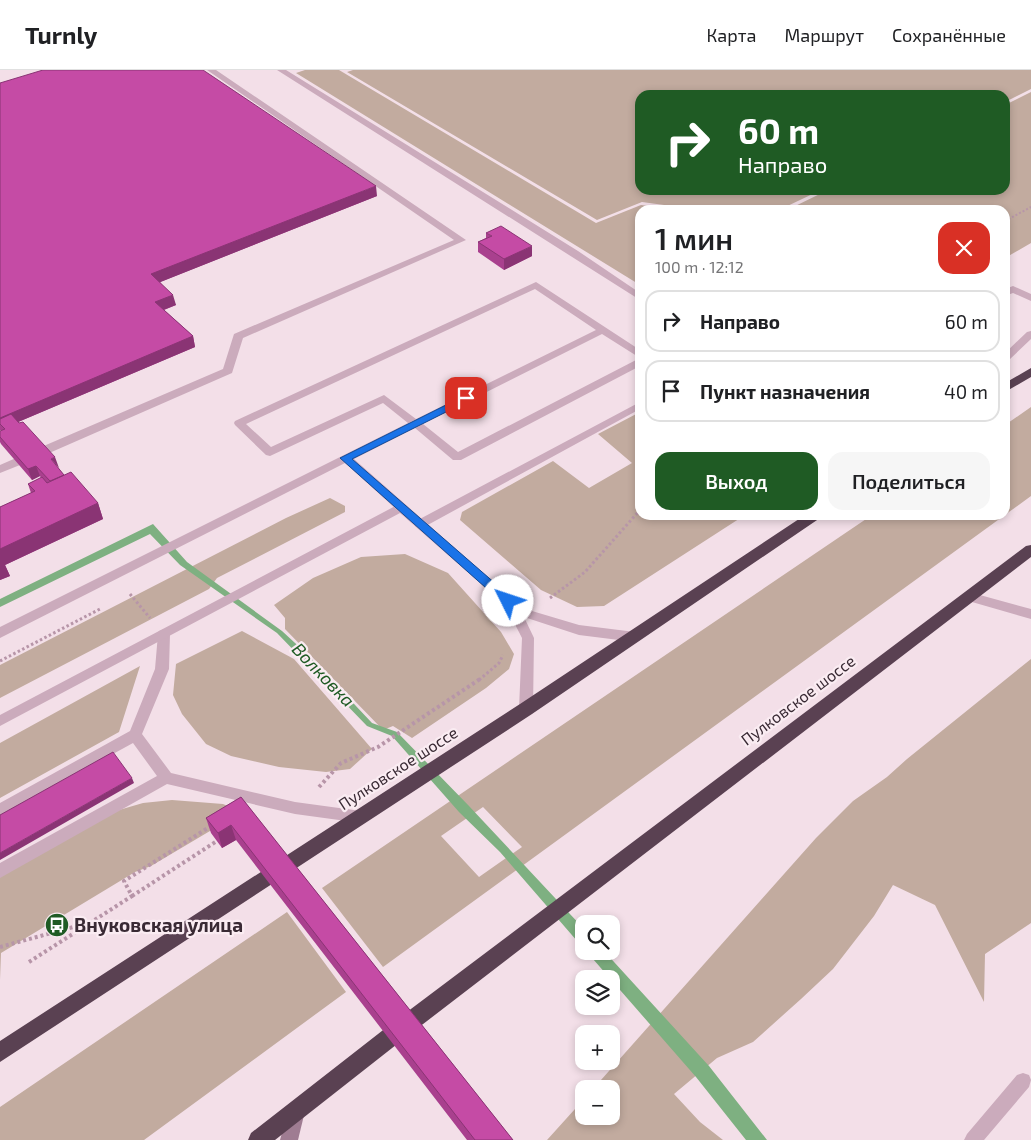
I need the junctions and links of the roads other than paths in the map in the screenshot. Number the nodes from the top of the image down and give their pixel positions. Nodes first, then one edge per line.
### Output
1 (211, 70) edge
2 (287, 71) edge
3 (1010, 290) edge
4 (635, 294) edge
5 (1031, 298) edge
6 (603, 330) junction
7 (1031, 334) edge
8 (635, 352) edge
9 (1010, 353) edge
10 (635, 365) edge
11 (1031, 372) edge
12 (1010, 385) edge
13 (635, 407) edge
14 (415, 424) junction
15 (43, 451) edge
16 (346, 458) junction
17 (16, 462) edge
18 (0, 469) edge
19 (401, 507) junction
20 (808, 520) edge
21 (420, 524) junction
22 (1031, 550) edge
23 (970, 597) junction
24 (1031, 614) edge
25 (524, 617) junction
26 (0, 633) edge
27 (164, 634) junction
28 (635, 637) junction
29 (526, 709) junction
30 (0, 721) edge
31 (135, 735) junction
32 (166, 778) junction
33 (0, 810) edge
34 (361, 817) junction
35 (0, 871) edge
36 (0, 1052) edge
37 (1023, 1082) dead end
38 (296, 1110) junction
39 (258, 1140) edge
40 (289, 1140) edge
41 (973, 1140) edge

1 - 15 street
2 - 4 street
3 - 5 street
6 - 8 street
6 - 14 street
6 - 14 street
7 - 9 street
10 - 14 street
11 - 12 highway
13 - 21 street
14 - 16 street
16 - 19 street
16 - 26 street
17 - 18 street
19 - 21 street
19 - 27 street
20 - 28 highway, Пулковское шоссе
21 - 25 street
22 - 23 highway, Пулковское шоссе
23 - 24 street
23 - 38 highway, Пулковское шоссе
25 - 28 street
25 - 29 street
27 - 30 street
27 - 31 street
28 - 29 highway, Пулковское шоссе
29 - 34 highway, Пулковское шоссе
31 - 32 street
31 - 33 street
32 - 34 street
32 - 35 street
34 - 36 highway, Пулковское шоссе
37 - 41 street
38 - 39 highway, Пулковское шоссе
38 - 40 street

